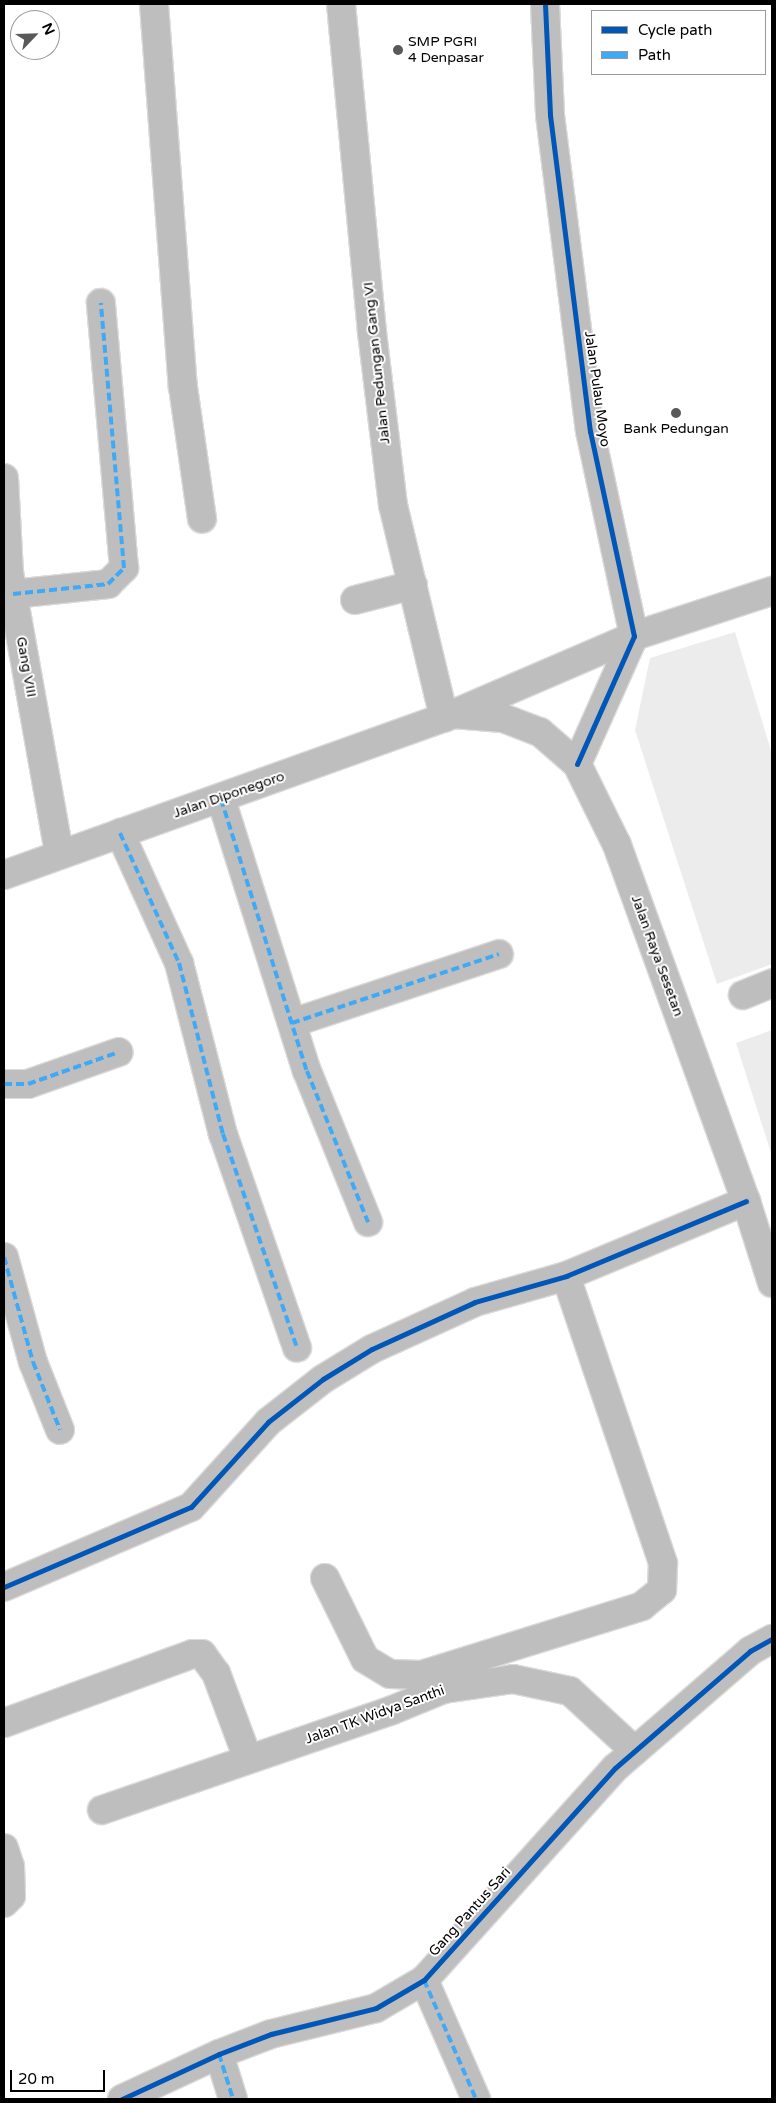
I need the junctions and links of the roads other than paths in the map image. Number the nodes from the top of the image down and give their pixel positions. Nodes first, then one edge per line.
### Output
1 (154, 4) edge
2 (341, 4) edge
3 (545, 4) edge
4 (101, 303) dead end
5 (4, 478) edge
6 (202, 518) dead end
7 (413, 584) junction
8 (772, 590) edge
9 (8, 592) edge
10 (355, 600) dead end
11 (634, 636) junction
12 (448, 716) junction
13 (577, 764) junction
14 (221, 799) junction
15 (120, 833) junction
16 (59, 854) junction
17 (4, 875) edge
18 (499, 954) dead end
19 (772, 983) edge
20 (743, 995) dead end
21 (292, 1023) junction
22 (119, 1052) dead end
23 (4, 1084) edge
24 (746, 1200) junction
25 (368, 1222) dead end
26 (4, 1257) edge
27 (566, 1276) junction
28 (772, 1283) edge
29 (297, 1348) dead end
30 (60, 1430) dead end
31 (325, 1578) dead end
32 (4, 1587) edge
33 (772, 1639) edge
34 (4, 1723) edge
35 (635, 1751) junction
36 (248, 1760) junction
37 (102, 1810) dead end
38 (4, 1848) edge
39 (4, 1903) edge
40 (424, 1980) junction
41 (219, 2054) junction
42 (122, 2099) edge
43 (233, 2099) edge
44 (476, 2099) edge

1 - 6 street
2 - 7 street, Jalan Pedungan Gang VI
3 - 11 street, Jalan Pulau Moyo
4 - 9 street
5 - 9 street, Gang VIII
7 - 10 street
7 - 12 street, Jalan Pedungan Gang VI
8 - 11 street
9 - 16 street, Gang VIII
11 - 12 street
11 - 13 street
12 - 13 street, Jalan Raya Sesetan
12 - 14 street, Jalan Diponegoro
13 - 24 street, Jalan Raya Sesetan
14 - 15 street, Jalan Diponegoro
14 - 21 street
15 - 16 street, Jalan Diponegoro
15 - 29 street
16 - 17 street, Jalan Diponegoro
18 - 21 street
19 - 20 street
21 - 25 street
22 - 23 street
24 - 27 street
24 - 28 street, Jalan Raya Sesetan
26 - 30 street
27 - 31 street
27 - 32 street
33 - 35 street, Gang Pantus Sari
34 - 36 street
35 - 36 street, Jalan TK Widya Santhi
35 - 40 street, Gang Pantus Sari
36 - 37 street, Jalan TK Widya Santhi
38 - 39 street
40 - 41 street, Gang Pantus Sari
40 - 44 street
41 - 42 street, Gang Pantus Sari
41 - 43 street

